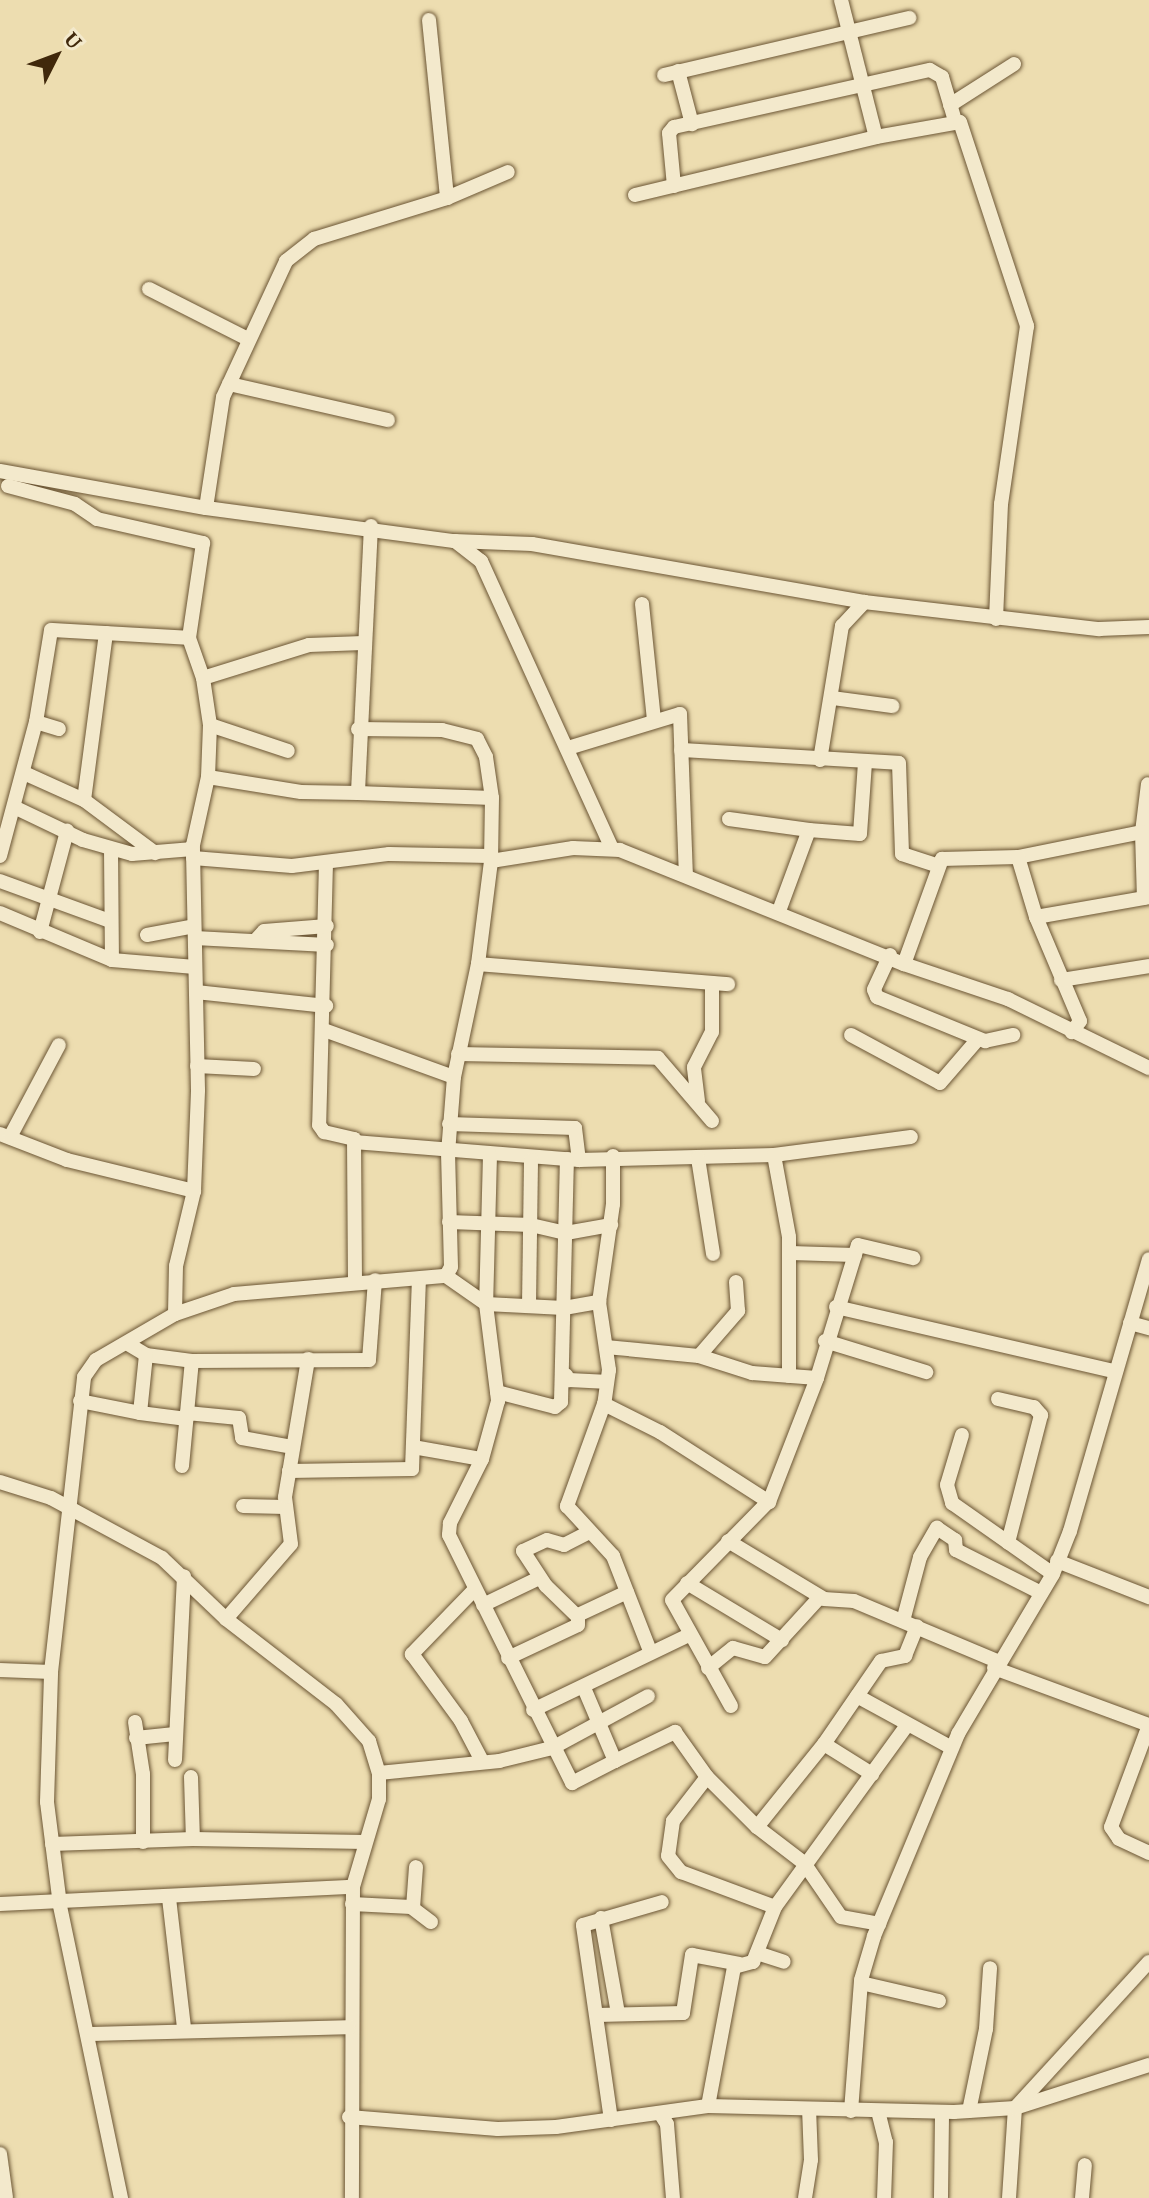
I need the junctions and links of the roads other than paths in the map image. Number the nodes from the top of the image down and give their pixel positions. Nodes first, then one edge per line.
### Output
1 (841, 0) edge
2 (909, 18) dead end
3 (429, 20) dead end
4 (849, 33) junction
5 (1014, 64) dead end
6 (862, 84) junction
7 (950, 105) junction
8 (955, 121) junction
9 (692, 124) junction
10 (876, 137) junction
11 (508, 172) dead end
12 (674, 186) junction
13 (635, 195) dead end
14 (447, 198) junction
15 (149, 289) dead end
16 (248, 339) junction
17 (229, 384) junction
18 (388, 420) dead end
19 (8, 477) edge
20 (0, 501) edge
21 (206, 508) junction
22 (371, 526) junction
23 (454, 541) junction
24 (864, 602) junction
25 (642, 604) dead end
26 (996, 619) junction
27 (1149, 627) edge
28 (106, 633) junction
29 (189, 638) junction
30 (363, 643) junction
31 (203, 678) junction
32 (833, 698) junction
33 (892, 706) dead end
34 (654, 720) junction
35 (36, 722) junction
36 (210, 725) junction
37 (59, 729) dead end
38 (358, 729) junction
39 (568, 748) junction
40 (681, 750) junction
41 (288, 751) dead end
42 (820, 760) junction
43 (865, 762) junction
44 (24, 773) junction
45 (208, 777) junction
46 (1148, 784) edge
47 (358, 793) junction
48 (492, 798) junction
49 (84, 800) junction
50 (16, 808) junction
51 (729, 819) dead end
52 (809, 830) junction
53 (67, 831) junction
54 (1142, 832) junction
55 (111, 849) junction
56 (612, 849) junction
57 (155, 853) junction
58 (193, 854) junction
59 (0, 856) edge
60 (1018, 857) junction
61 (490, 858) junction
62 (326, 863) junction
63 (938, 866) junction
64 (686, 874) junction
65 (0, 881) edge
66 (1147, 898) edge
67 (48, 902) junction
68 (779, 911) junction
69 (0, 913) edge
70 (1036, 917) junction
71 (110, 921) junction
72 (327, 926) junction
73 (40, 932) junction
74 (194, 932) junction
75 (147, 935) dead end
76 (255, 941) junction
77 (327, 945) junction
78 (890, 955) junction
79 (112, 960) junction
80 (478, 964) junction
81 (904, 964) junction
82 (1149, 966) edge
83 (195, 967) junction
84 (1061, 980) junction
85 (712, 983) junction
86 (728, 984) dead end
87 (196, 992) junction
88 (326, 1006) junction
89 (324, 1030) junction
90 (1072, 1032) junction
91 (851, 1035) dead end
92 (1013, 1035) dead end
93 (978, 1039) junction
94 (59, 1045) dead end
95 (458, 1054) junction
96 (197, 1066) junction
97 (1149, 1068) edge
98 (254, 1069) dead end
99 (454, 1077) junction
100 (698, 1103) junction
101 (712, 1121) dead end
102 (449, 1124) junction
103 (5, 1136) edge
104 (911, 1137) dead end
105 (354, 1142) junction
106 (448, 1153) junction
107 (490, 1155) junction
108 (774, 1155) junction
109 (613, 1156) junction
110 (698, 1158) junction
111 (531, 1160) junction
112 (573, 1160) junction
113 (194, 1191) junction
114 (449, 1222) junction
115 (489, 1223) junction
116 (531, 1225) junction
117 (611, 1225) junction
118 (566, 1233) junction
119 (790, 1253) junction
120 (713, 1254) dead end
121 (855, 1255) junction
122 (913, 1258) dead end
123 (1149, 1259) edge
124 (446, 1276) junction
125 (355, 1280) junction
126 (375, 1280) junction
127 (419, 1281) junction
128 (736, 1282) dead end
129 (599, 1302) junction
130 (486, 1304) junction
131 (529, 1305) junction
132 (836, 1307) junction
133 (564, 1308) junction
134 (175, 1314) junction
135 (1130, 1323) junction
136 (1149, 1328) edge
137 (825, 1341) junction
138 (128, 1344) junction
139 (606, 1347) junction
140 (146, 1355) junction
141 (699, 1356) junction
142 (308, 1359) junction
143 (192, 1361) junction
144 (1113, 1371) junction
145 (926, 1372) dead end
146 (566, 1375) junction
147 (789, 1376) junction
148 (817, 1378) junction
149 (604, 1382) junction
150 (497, 1392) junction
151 (998, 1399) dead end
152 (80, 1401) junction
153 (604, 1404) junction
154 (140, 1413) junction
155 (187, 1416) junction
156 (962, 1435) dead end
157 (293, 1447) junction
158 (413, 1447) junction
159 (482, 1459) junction
160 (182, 1466) dead end
161 (289, 1471) junction
162 (0, 1482) edge
163 (767, 1503) junction
164 (243, 1506) dead end
165 (285, 1507) junction
166 (67, 1509) junction
167 (590, 1532) junction
168 (728, 1541) junction
169 (1008, 1543) junction
170 (1055, 1568) junction
171 (184, 1576) junction
172 (539, 1578) junction
173 (687, 1583) junction
174 (475, 1589) junction
175 (627, 1592) junction
176 (1041, 1593) junction
177 (820, 1597) junction
178 (1149, 1597) edge
179 (483, 1605) junction
180 (577, 1616) junction
181 (226, 1619) junction
182 (910, 1624) junction
183 (689, 1635) junction
184 (782, 1640) junction
185 (650, 1651) junction
186 (508, 1658) junction
187 (995, 1665) junction
188 (708, 1668) junction
189 (0, 1670) edge
190 (51, 1672) junction
191 (584, 1688) junction
192 (648, 1696) dead end
193 (857, 1696) junction
194 (731, 1706) dead end
195 (533, 1710) junction
196 (135, 1722) dead end
197 (601, 1724) junction
198 (907, 1725) junction
199 (1149, 1725) edge
200 (175, 1734) junction
201 (136, 1738) junction
202 (824, 1744) junction
203 (552, 1748) junction
204 (952, 1748) junction
205 (175, 1760) dead end
206 (482, 1761) junction
207 (615, 1761) junction
208 (379, 1773) junction
209 (872, 1774) junction
210 (191, 1777) dead end
211 (707, 1777) junction
212 (757, 1827) junction
213 (193, 1839) junction
214 (143, 1842) junction
215 (365, 1842) junction
216 (52, 1844) junction
217 (1149, 1853) edge
218 (804, 1863) junction
219 (416, 1867) dead end
220 (353, 1887) junction
221 (169, 1898) junction
222 (662, 1902) dead end
223 (0, 1904) edge
224 (352, 1904) junction
225 (60, 1905) junction
226 (775, 1907) junction
227 (413, 1908) junction
228 (601, 1918) junction
229 (431, 1922) dead end
230 (879, 1924) junction
231 (757, 1953) junction
232 (784, 1962) dead end
233 (1149, 1962) edge
234 (739, 1964) junction
235 (990, 1968) dead end
236 (861, 1983) junction
237 (939, 2001) dead end
238 (618, 2013) junction
239 (597, 2015) junction
240 (349, 2027) junction
241 (184, 2028) junction
242 (89, 2034) junction
243 (1149, 2065) edge
244 (708, 2106) junction
245 (1015, 2108) junction
246 (809, 2109) junction
247 (851, 2111) junction
248 (878, 2111) junction
249 (969, 2111) junction
250 (942, 2112) junction
251 (660, 2113) junction
252 (349, 2117) junction
253 (611, 2120) junction
254 (0, 2154) edge
255 (1085, 2165) dead end
256 (6, 2198) edge
257 (121, 2198) edge
258 (352, 2198) edge
259 (673, 2198) edge
260 (805, 2198) edge
261 (884, 2198) edge
262 (941, 2198) edge
263 (1009, 2198) edge
264 (1082, 2198) edge

1 - 4 street
2 - 4 street
3 - 14 street
4 - 6 street
4 - 9 street
5 - 7 street
6 - 7 street
6 - 9 street
6 - 10 street
7 - 8 street
8 - 10 street
8 - 26 street
9 - 12 street
10 - 12 street
11 - 14 street
12 - 13 street
14 - 16 street
15 - 16 street
16 - 17 street
17 - 18 street
17 - 21 street
19 - 20 street
19 - 21 street
19 - 29 street
21 - 22 street
22 - 23 street
22 - 30 street
23 - 24 street
23 - 39 street
24 - 26 street
24 - 32 street
25 - 34 street
26 - 27 street
28 - 29 street
28 - 35 street
28 - 49 street
29 - 31 street
30 - 31 street
30 - 38 street
31 - 36 street
32 - 33 street
32 - 42 street
34 - 39 street
34 - 40 street
35 - 37 street
35 - 44 street
36 - 41 street
36 - 45 street
38 - 47 street
38 - 48 street
39 - 56 street
40 - 42 street
40 - 64 street
42 - 43 street
43 - 52 street
43 - 63 street
44 - 49 street
44 - 50 street
45 - 47 street
45 - 58 street
46 - 54 street
47 - 48 street
48 - 61 street
49 - 57 street
50 - 53 street
50 - 59 street
51 - 52 street
52 - 68 street
53 - 55 street
53 - 67 street
54 - 60 street
54 - 66 street
55 - 57 street
55 - 71 street
56 - 61 street
56 - 64 street
57 - 58 street
58 - 62 street
58 - 74 street
60 - 63 street
60 - 70 street
61 - 62 street
61 - 80 street
62 - 72 street
63 - 81 street
64 - 68 street
65 - 67 street
66 - 70 street
67 - 71 street
67 - 73 street
68 - 78 street
69 - 73 street
70 - 84 street
71 - 79 street
72 - 76 street
72 - 77 street
73 - 79 street
74 - 75 street
74 - 76 street
74 - 83 street
76 - 77 street
77 - 88 street
78 - 81 street
78 - 93 street
79 - 83 street
80 - 85 street
80 - 95 street
81 - 90 street
82 - 84 street
83 - 87 street
84 - 90 street
85 - 86 street
85 - 100 street
87 - 88 street
87 - 96 street
88 - 89 street
89 - 99 street
89 - 105 street
90 - 97 street
91 - 93 street
92 - 93 street
94 - 103 street
95 - 99 street
95 - 100 street
96 - 98 street
96 - 113 street
99 - 102 street
100 - 101 street
102 - 106 street
102 - 112 street
103 - 113 street
104 - 108 street
105 - 106 street
105 - 125 street
106 - 107 street
106 - 114 street
107 - 111 street
107 - 115 street
108 - 110 street
108 - 119 street
109 - 110 street
109 - 112 street
109 - 117 street
110 - 120 street
111 - 112 street
111 - 116 street
112 - 118 street
113 - 134 street
114 - 115 street
114 - 124 street
115 - 116 street
115 - 130 street
116 - 118 street
116 - 131 street
117 - 118 street
117 - 129 street
118 - 133 street
119 - 121 street
119 - 147 street
121 - 122 street
121 - 132 street
123 - 135 street
124 - 127 street
124 - 130 street
125 - 126 street
125 - 134 street
126 - 127 street
126 - 142 street
127 - 158 street
128 - 141 street
129 - 133 street
129 - 139 street
130 - 131 street
130 - 150 street
131 - 133 street
132 - 137 street
132 - 144 street
133 - 146 street
134 - 138 street
135 - 136 street
135 - 144 street
137 - 145 street
137 - 148 street
138 - 140 street
138 - 152 street
139 - 141 street
139 - 149 street
140 - 143 street
140 - 154 street
141 - 147 street
142 - 143 street
142 - 157 street
143 - 155 street
144 - 170 street
146 - 149 street
146 - 150 street
147 - 148 street
148 - 163 street
149 - 153 street
150 - 159 street
151 - 169 street
152 - 154 street
152 - 166 street
153 - 163 street
153 - 167 street
154 - 155 street
155 - 157 street
155 - 160 street
156 - 169 street
157 - 161 street
158 - 159 street
158 - 161 street
159 - 174 street
161 - 165 street
162 - 166 street
163 - 168 street
164 - 165 street
165 - 181 street
166 - 171 street
166 - 190 street
167 - 172 street
167 - 175 street
168 - 173 street
168 - 177 street
169 - 170 street
170 - 176 street
170 - 178 street
171 - 181 street
171 - 200 street
172 - 179 street
172 - 180 street
173 - 183 street
173 - 184 street
174 - 179 street
174 - 206 street
175 - 180 street
175 - 185 street
176 - 182 street
176 - 187 street
177 - 182 street
177 - 184 street
179 - 186 street
180 - 186 street
181 - 208 street
182 - 187 street
182 - 193 street
183 - 185 street
183 - 188 street
184 - 188 street
185 - 191 street
186 - 195 street
187 - 199 street
187 - 204 street
188 - 194 street
189 - 190 street
190 - 216 street
191 - 195 street
191 - 197 street
192 - 197 street
193 - 198 street
193 - 202 street
195 - 203 street
196 - 201 street
197 - 203 street
197 - 207 street
198 - 204 street
198 - 209 street
199 - 217 street
200 - 201 street
200 - 205 street
201 - 214 street
202 - 209 street
202 - 212 street
203 - 206 street
203 - 207 street
204 - 230 street
206 - 208 street
207 - 211 street
208 - 215 street
209 - 218 street
210 - 213 street
211 - 212 street
211 - 226 street
212 - 218 street
213 - 214 street
213 - 215 street
214 - 216 street
215 - 220 street
216 - 225 street
218 - 226 street
218 - 230 street
219 - 227 street
220 - 221 street
220 - 224 street
221 - 225 street
221 - 241 street
222 - 228 street
223 - 225 street
224 - 227 street
224 - 240 street
225 - 242 street
226 - 231 street
227 - 229 street
228 - 238 street
228 - 239 street
230 - 236 street
231 - 232 street
231 - 234 street
233 - 245 street
234 - 238 street
234 - 244 street
235 - 249 street
236 - 237 street
236 - 247 street
238 - 239 street
239 - 253 street
240 - 241 street
240 - 252 street
241 - 242 street
242 - 257 street
243 - 245 street
244 - 246 street
244 - 251 street
245 - 249 street
245 - 263 street
246 - 247 street
246 - 260 street
247 - 248 street
248 - 250 street
248 - 261 street
249 - 250 street
250 - 262 street
251 - 253 street
251 - 259 street
252 - 253 street
252 - 258 street
254 - 256 street
255 - 264 street

